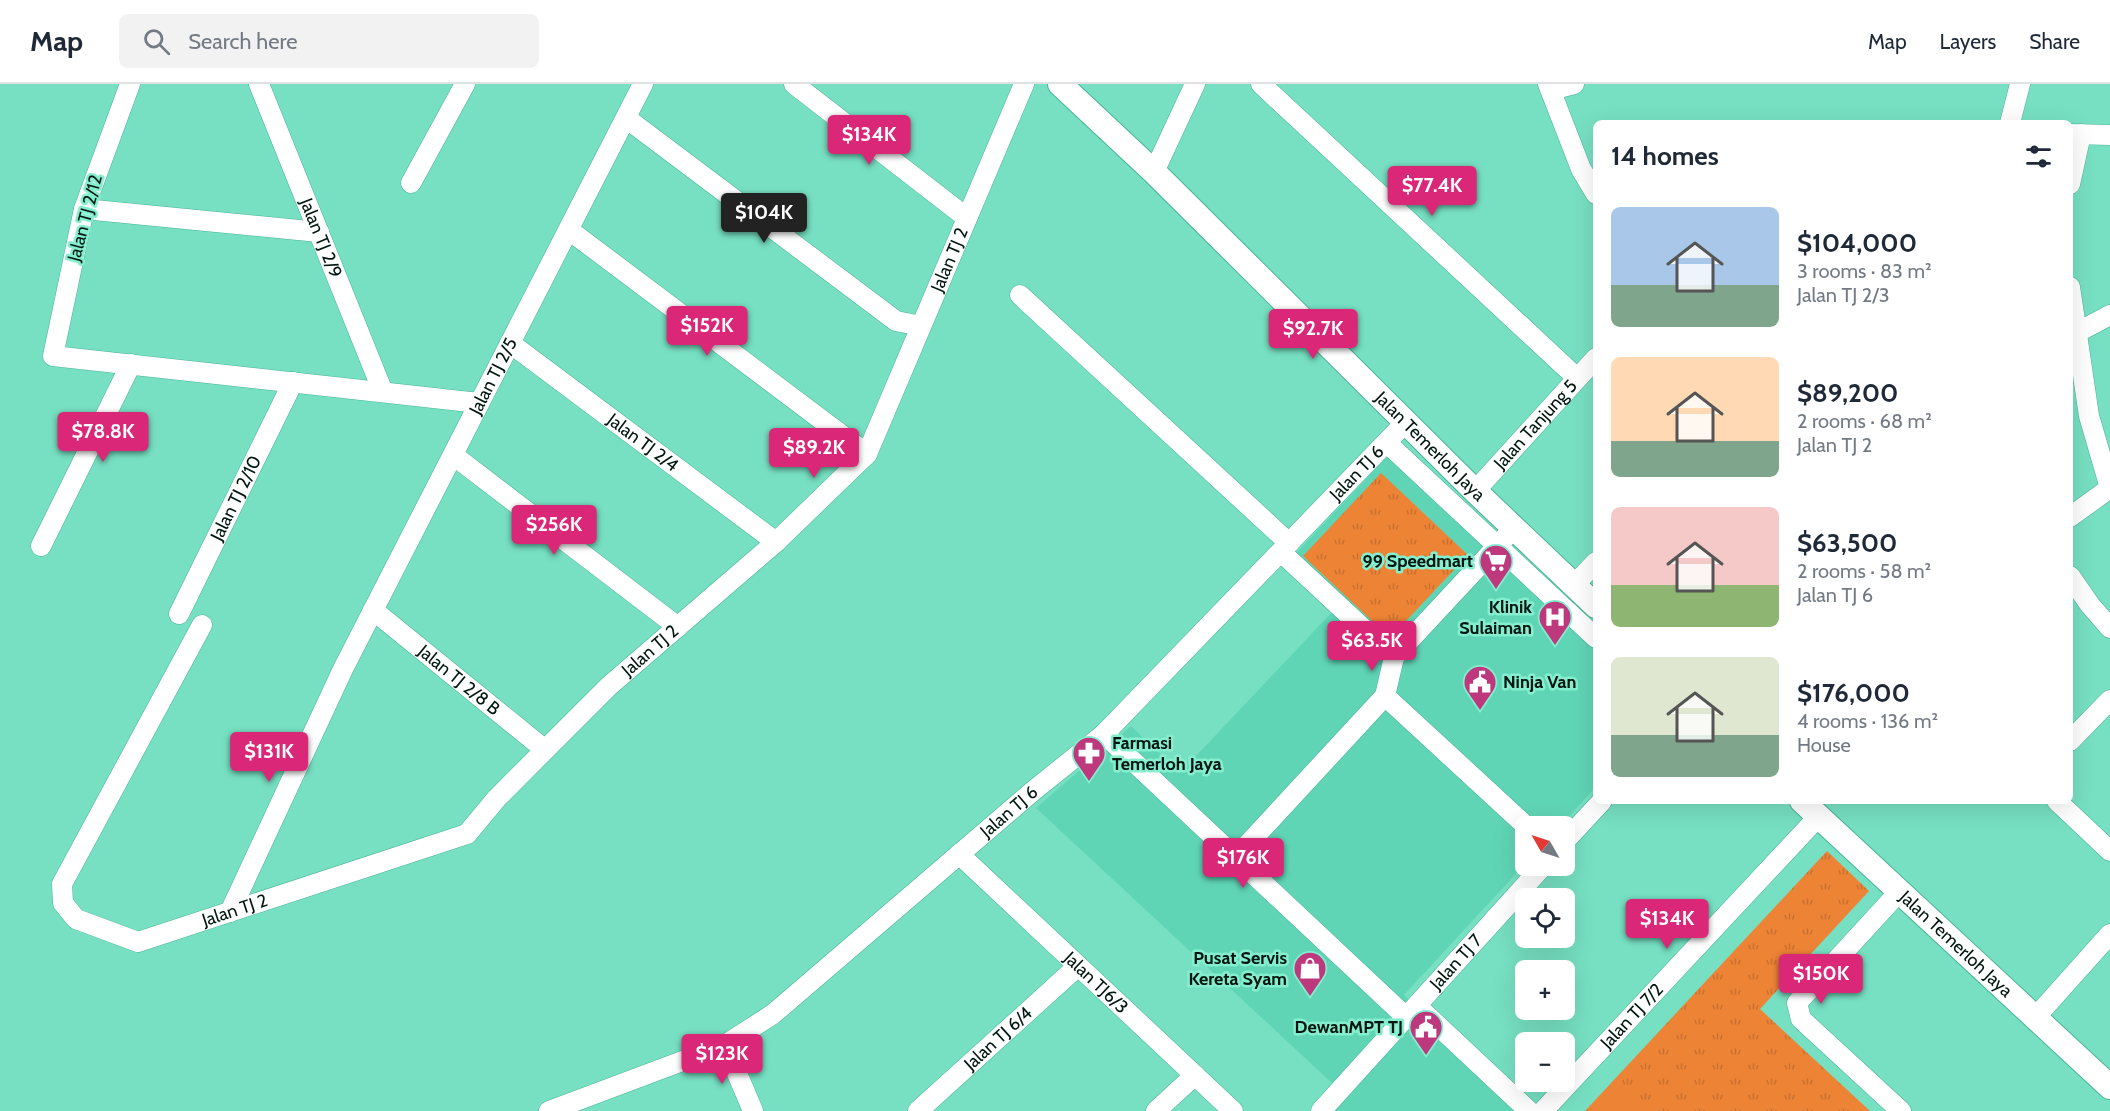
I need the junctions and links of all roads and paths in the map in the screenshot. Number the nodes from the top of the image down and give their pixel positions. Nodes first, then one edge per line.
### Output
1 (130, 84) edge
2 (259, 84) edge
3 (465, 84) edge
4 (794, 84) edge
5 (1024, 84) edge
6 (1060, 84) edge
7 (1195, 84) edge
8 (1261, 84) edge
9 (1574, 84) edge
10 (2020, 84) edge
11 (636, 86) edge
12 (1549, 87) edge
13 (626, 118) junction
14 (2011, 120) edge
15 (2075, 134) edge
16 (2110, 135) edge
17 (2073, 154) edge
18 (1154, 172) junction
19 (411, 183) dead end
20 (1593, 189) edge
21 (84, 209) junction
22 (966, 218) junction
23 (568, 230) junction
24 (319, 232) junction
25 (1020, 294) dead end
26 (2073, 310) edge
27 (2110, 315) edge
28 (921, 326) junction
29 (2076, 333) junction
30 (510, 343) junction
31 (1593, 361) edge
32 (131, 364) junction
33 (1577, 378) junction
34 (293, 382) junction
35 (383, 392) junction
36 (479, 403) junction
37 (1406, 422) junction
38 (1387, 443) junction
39 (867, 454) junction
40 (453, 455) junction
41 (2110, 488) edge
42 (1475, 491) junction
43 (2073, 515) edge
44 (1514, 528) junction
45 (776, 542) junction
46 (41, 546) dead end
47 (1498, 546) junction
48 (1285, 547) junction
49 (1593, 565) edge
50 (2073, 580) edge
51 (1574, 585) junction
52 (1593, 603) edge
53 (373, 610) junction
54 (179, 614) dead end
55 (202, 625) dead end
56 (678, 627) junction
57 (2110, 628) edge
58 (1593, 635) edge
59 (1394, 657) junction
60 (1385, 696) junction
61 (2110, 700) edge
62 (1104, 734) junction
63 (2073, 738) edge
64 (544, 749) junction
65 (1599, 804) edge
66 (2060, 804) edge
67 (1811, 808) edge
68 (1515, 816) edge
69 (1575, 830) edge
70 (2110, 851) edge
71 (959, 854) junction
72 (1236, 857) junction
73 (1534, 876) edge
74 (1899, 892) junction
75 (230, 912) junction
76 (2110, 934) edge
77 (1078, 966) junction
78 (1412, 1011) junction
79 (2034, 1019) junction
80 (725, 1045) junction
81 (1195, 1075) junction
82 (2110, 1087) edge
83 (596, 1103) edge
84 (926, 1108) edge
85 (549, 1111) edge
86 (753, 1111) edge
87 (1156, 1111) edge
88 (1233, 1111) edge
89 (1321, 1111) edge
90 (1530, 1111) edge
91 (1543, 1111) edge
92 (1901, 1111) edge

1 - 21 street, Jalan TJ 2/12
2 - 24 street, Jalan TJ 2/9
3 - 19 street
4 - 22 street
5 - 22 street, Jalan TJ 2
6 - 18 street, Jalan Temerloh Jaya
7 - 18 street
8 - 33 street
9 - 12 street
10 - 14 street
11 - 13 street, Jalan TJ 2/5
12 - 20 street
13 - 23 street, Jalan TJ 2/5
13 - 28 street
15 - 16 street
15 - 17 street
18 - 37 street, Jalan Temerloh Jaya
21 - 24 street
21 - 32 street, Jalan TJ 2/12
22 - 28 street, Jalan TJ 2
23 - 30 street, Jalan TJ 2/5
23 - 39 street
24 - 35 street, Jalan TJ 2/9
25 - 48 street
26 - 29 street
27 - 29 street
28 - 39 street, Jalan TJ 2
29 - 41 street
30 - 36 street, Jalan TJ 2/5
30 - 45 street, Jalan TJ 2/4
31 - 33 street, Jalan Tanjung 5
32 - 34 street
32 - 46 street
33 - 42 street, Jalan Tanjung 5
34 - 35 street
34 - 54 street, Jalan TJ 2/10
35 - 36 street
36 - 40 street, Jalan TJ 2/5
37 - 38 street, Jalan TJ 6
37 - 42 street, Jalan Temerloh Jaya
38 - 47 street
38 - 48 street, Jalan TJ 6
39 - 45 street, Jalan TJ 2
40 - 53 street, Jalan TJ 2/5
40 - 56 street
41 - 43 street
42 - 44 street, Jalan Temerloh Jaya
44 - 47 street
44 - 51 street, Jalan Temerloh Jaya
45 - 56 street, Jalan TJ 2
47 - 58 street
47 - 59 street
48 - 59 street
48 - 62 street, Jalan TJ 6
49 - 51 street
50 - 57 street
51 - 52 street, Jalan Temerloh Jaya
53 - 64 street, Jalan TJ 2/8 B
53 - 75 street, Jalan TJ 2/5
55 - 75 street, Jalan TJ 2
56 - 64 street, Jalan TJ 2
59 - 60 street
60 - 68 street
60 - 72 street
61 - 63 street
62 - 71 street, Jalan TJ 6
62 - 72 street
64 - 75 street, Jalan TJ 2
65 - 69 street
66 - 70 street
67 - 74 street, Jalan Temerloh Jaya
67 - 91 street, Jalan TJ 7/2
71 - 77 street, Jalan TJ6/3
71 - 80 street, Jalan TJ 6
72 - 78 street
73 - 78 street, Jalan TJ 7
74 - 79 street, Jalan Temerloh Jaya
74 - 92 street
76 - 79 street
77 - 81 street, Jalan TJ6/3
77 - 84 street, Jalan TJ 6/4
78 - 89 street, Jalan TJ 7
78 - 90 street
79 - 82 street, Jalan Temerloh Jaya
80 - 83 street, Jalan TJ 6
80 - 86 street
81 - 87 street
81 - 88 street, Jalan TJ6/3
83 - 85 street, Jalan TJ 6

